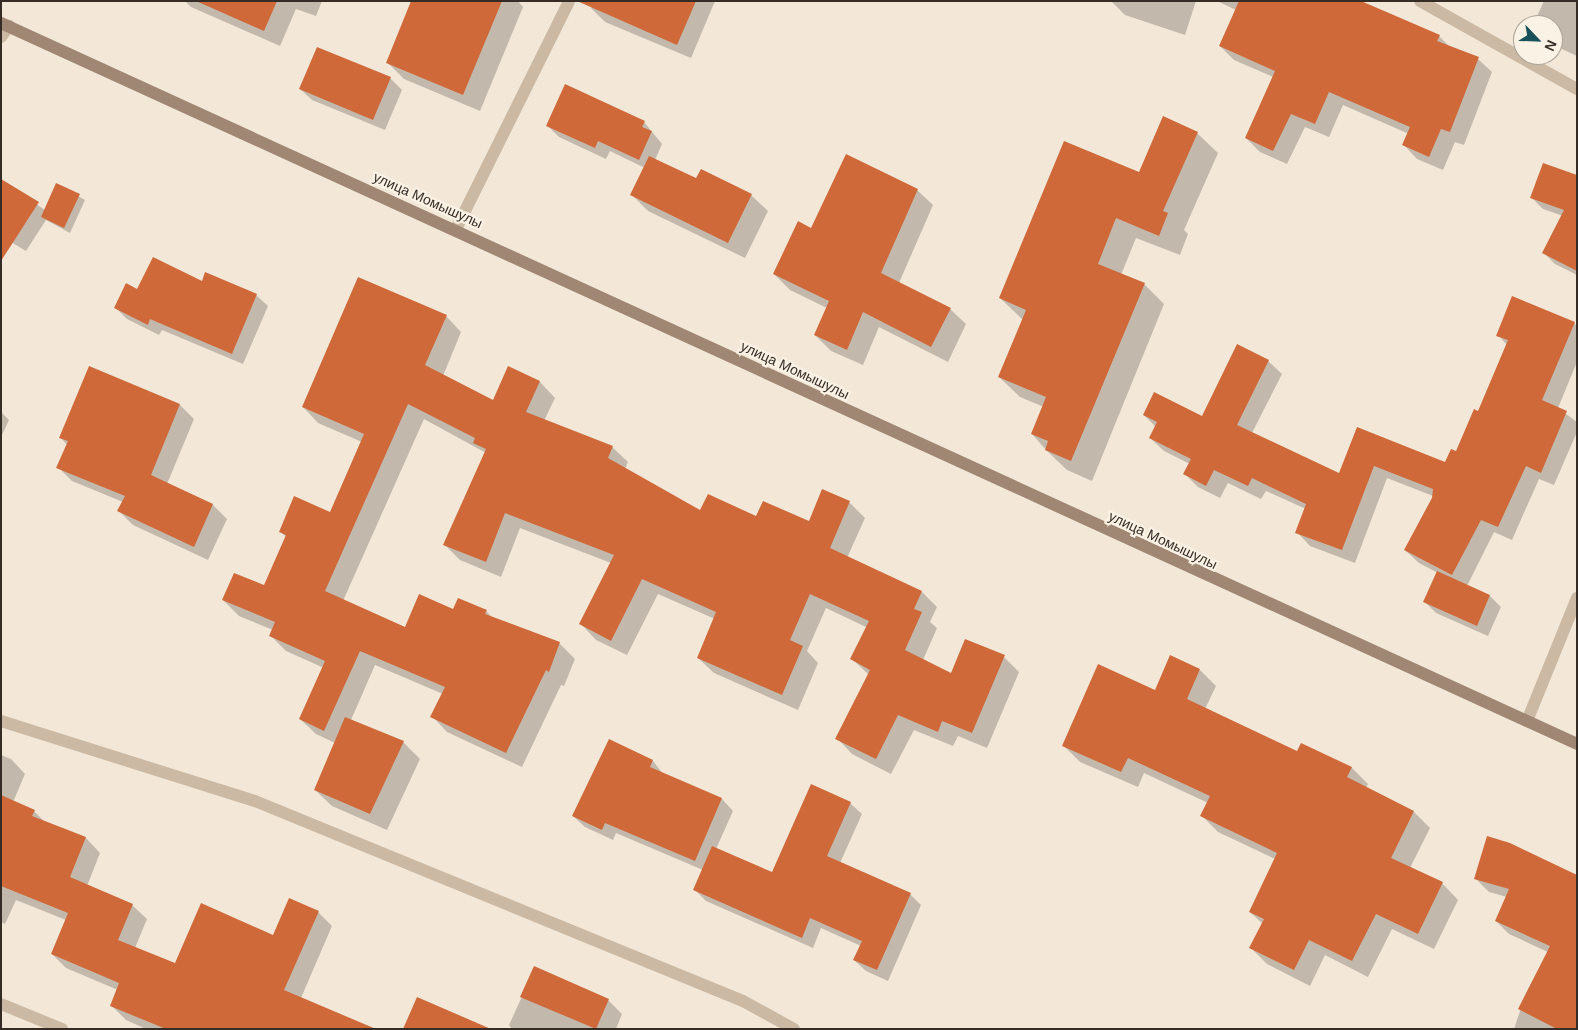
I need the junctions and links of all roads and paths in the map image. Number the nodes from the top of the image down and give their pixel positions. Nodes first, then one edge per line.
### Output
1 (569, 1) edge
2 (1420, 1) edge
3 (5, 25) edge
4 (1, 37) edge
5 (1577, 90) edge
6 (456, 229) junction
7 (1577, 598) edge
8 (1, 721) edge
9 (1527, 722) junction
10 (1577, 744) edge
11 (1, 1004) edge
12 (62, 1029) edge
13 (794, 1029) edge

1 - 6 street
2 - 5 street
3 - 4 street
3 - 6 street, улица Момышулы
6 - 9 street, улица Момышулы
7 - 9 street
8 - 13 street
9 - 10 street, улица Момышулы
11 - 12 street

